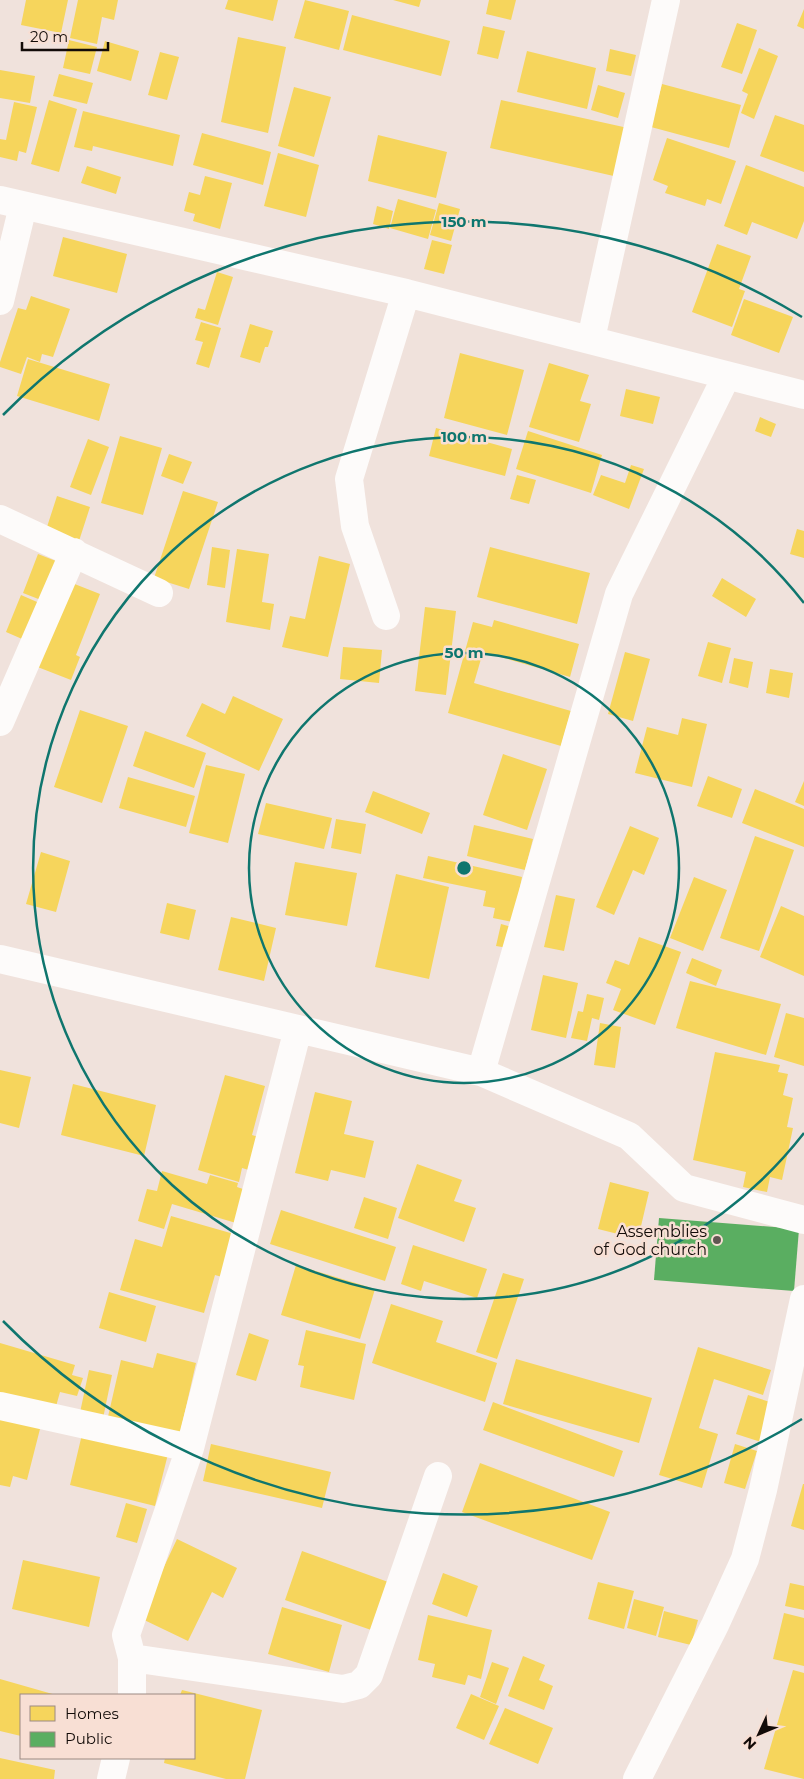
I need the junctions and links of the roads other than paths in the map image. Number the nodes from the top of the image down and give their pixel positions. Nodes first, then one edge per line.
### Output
1 (666, 0) edge
2 (12, 203) edge
3 (406, 293) junction
4 (0, 301) edge
5 (591, 339) junction
6 (726, 377) junction
7 (804, 395) edge
8 (0, 519) edge
9 (74, 552) junction
10 (159, 593) dead end
11 (386, 616) dead end
12 (0, 722) edge
13 (0, 958) edge
14 (298, 1029) junction
15 (481, 1072) junction
16 (804, 1220) edge
17 (804, 1299) edge
18 (0, 1406) edge
19 (190, 1448) junction
20 (438, 1476) dead end
21 (132, 1658) junction
22 (132, 1694) edge
23 (116, 1759) edge
24 (111, 1779) edge
25 (637, 1779) edge

1 - 5 street
2 - 3 street
2 - 4 street
3 - 5 street
3 - 11 street
5 - 6 street
6 - 7 street
6 - 15 street
8 - 9 street
9 - 10 street
9 - 12 street
13 - 14 street
14 - 15 street
14 - 19 street
15 - 16 street
17 - 25 street
18 - 19 street
19 - 21 street
20 - 21 street
21 - 22 street
23 - 24 street

